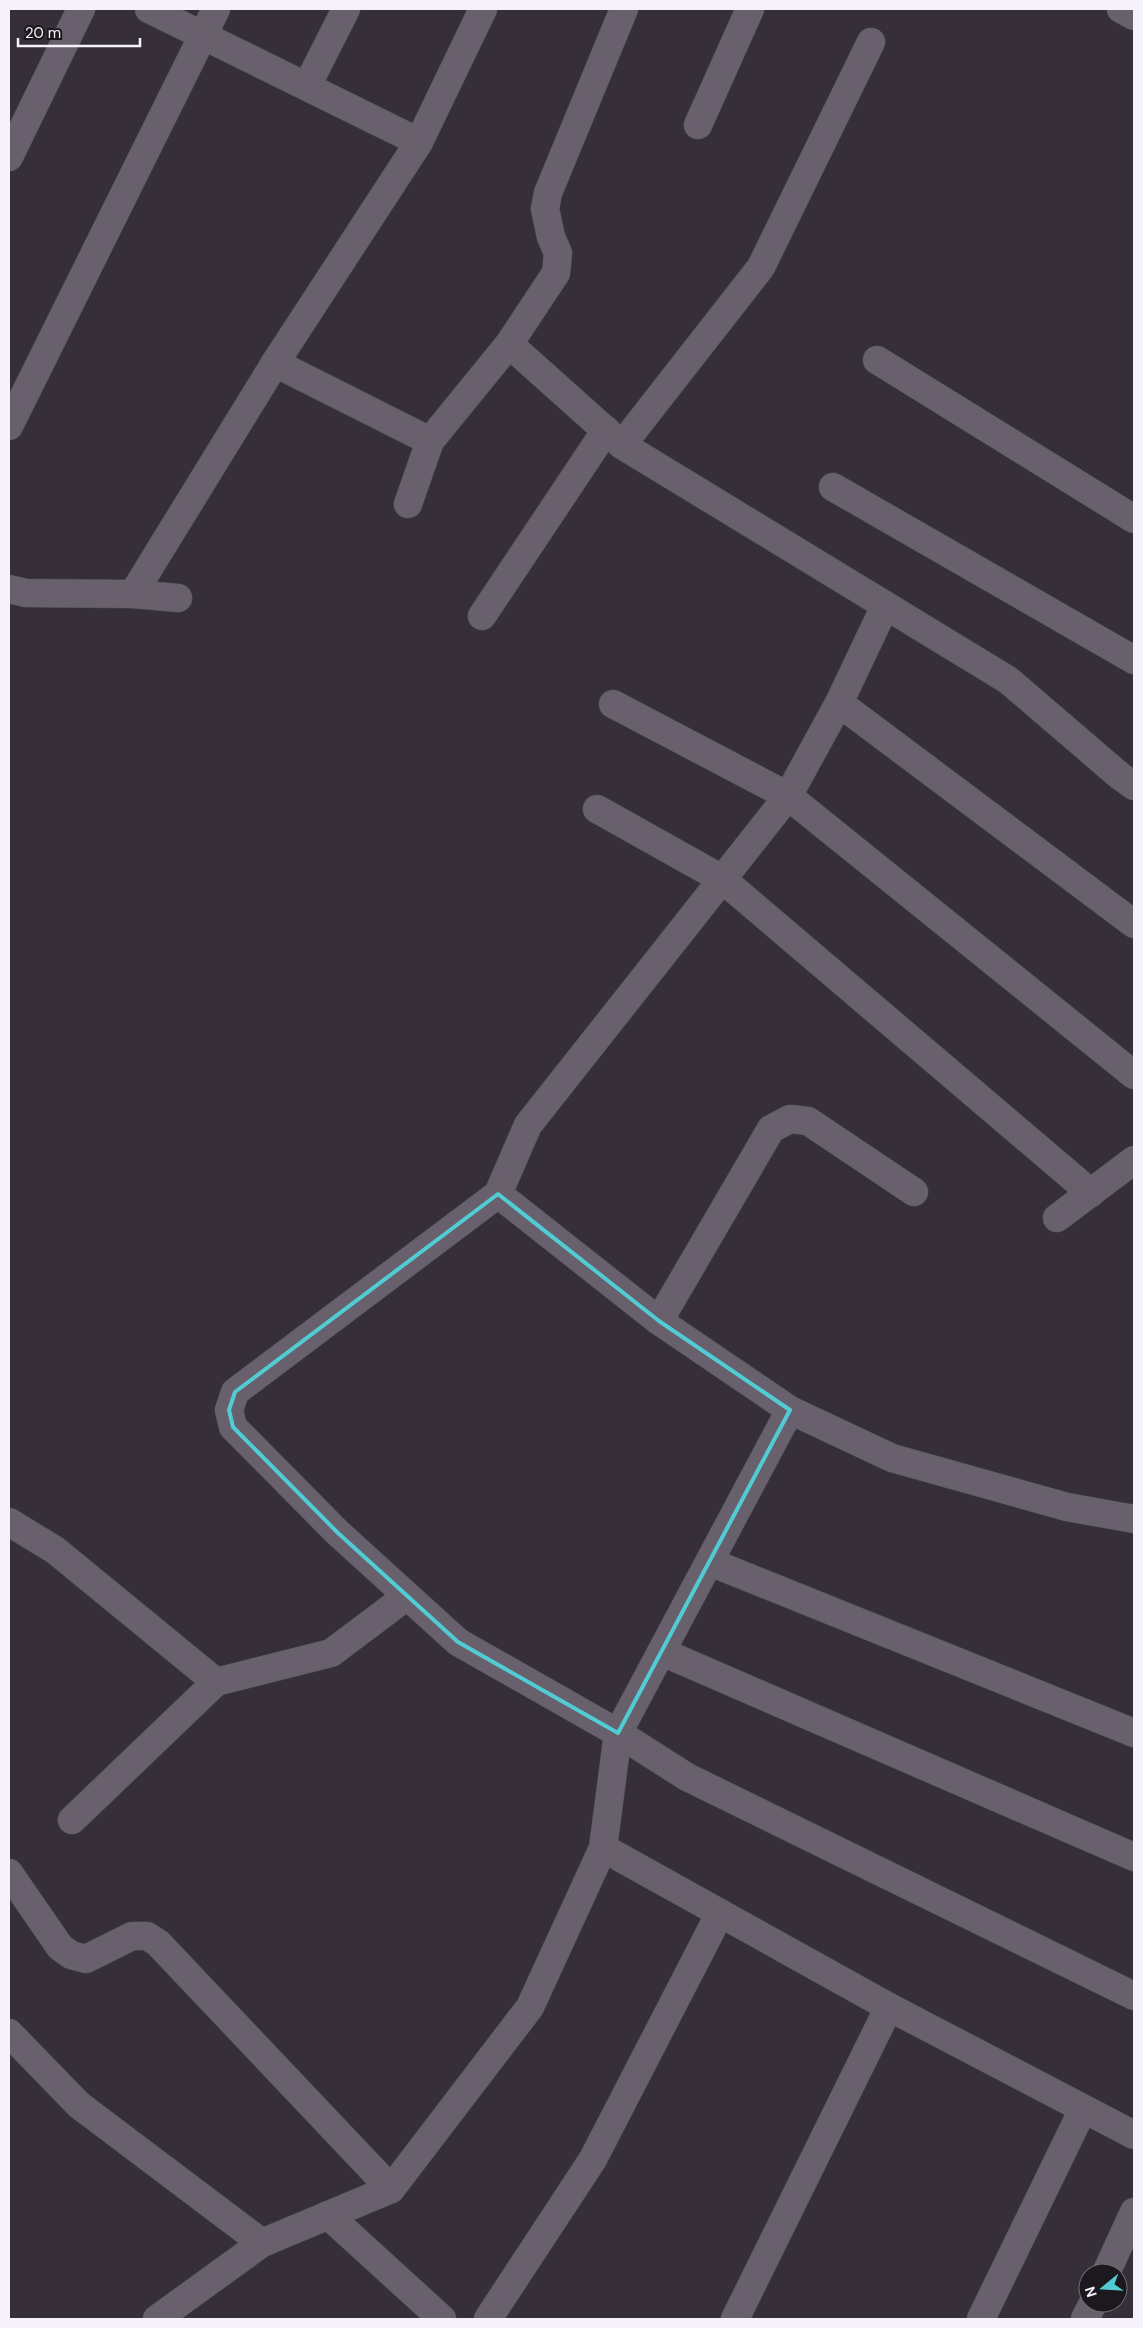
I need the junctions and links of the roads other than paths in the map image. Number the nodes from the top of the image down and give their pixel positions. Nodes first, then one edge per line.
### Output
1 (81, 9) edge
2 (149, 9) edge
3 (216, 9) edge
4 (346, 9) edge
5 (484, 9) edge
6 (624, 9) edge
7 (750, 9) edge
8 (1121, 9) edge
9 (1134, 16) edge
10 (203, 35) junction
11 (870, 42) dead end
12 (307, 86) junction
13 (698, 125) dead end
14 (419, 142) junction
15 (9, 157) edge
16 (509, 344) junction
17 (877, 360) dead end
18 (275, 362) junction
19 (9, 426) edge
20 (614, 438) junction
21 (430, 441) junction
22 (834, 487) dead end
23 (408, 504) dead end
24 (1134, 519) edge
25 (9, 589) edge
26 (132, 594) junction
27 (178, 598) dead end
28 (885, 606) junction
29 (482, 616) dead end
30 (1134, 660) edge
31 (839, 703) junction
32 (613, 704) dead end
33 (1134, 786) edge
34 (788, 796) junction
35 (597, 809) dead end
36 (722, 879) junction
37 (1134, 924) edge
38 (1134, 1075) edge
39 (1134, 1160) edge
40 (914, 1192) dead end
41 (1091, 1193) junction
42 (498, 1194) junction
43 (1057, 1218) dead end
44 (659, 1321) junction
45 (790, 1410) junction
46 (1134, 1519) edge
47 (9, 1522) edge
48 (710, 1562) junction
49 (407, 1596) junction
50 (662, 1652) junction
51 (216, 1682) junction
52 (618, 1733) junction
53 (1134, 1733) edge
54 (72, 1820) dead end
55 (603, 1848) junction
56 (1134, 1857) edge
57 (9, 1873) edge
58 (720, 1913) junction
59 (1134, 1996) edge
60 (889, 2007) junction
61 (9, 2033) edge
62 (1083, 2110) junction
63 (1134, 2135) edge
64 (391, 2189) junction
65 (1134, 2212) edge
66 (328, 2215) junction
67 (262, 2243) junction
68 (1111, 2263) edge
69 (157, 2319) edge
70 (442, 2319) edge
71 (488, 2319) edge
72 (735, 2319) edge
73 (981, 2319) edge

1 - 15 street
2 - 10 street
3 - 10 street
4 - 12 street
5 - 14 street
6 - 16 street
7 - 13 street
8 - 9 street
10 - 12 street
10 - 19 street
11 - 20 street
12 - 14 street
14 - 18 street
16 - 20 street
16 - 21 street
17 - 24 street
18 - 21 street
18 - 26 street
20 - 28 street
20 - 29 street
21 - 23 street
22 - 30 street
25 - 26 street
26 - 27 street
28 - 31 street
28 - 33 street
31 - 34 street
31 - 37 street
32 - 34 street
34 - 36 street
34 - 38 street
35 - 36 street
36 - 41 street
36 - 42 street
39 - 41 street
40 - 44 street
41 - 43 street
42 - 44 street
42 - 49 street
44 - 45 street
45 - 46 street
45 - 48 street
47 - 51 street
48 - 50 street
48 - 53 street
49 - 51 street
49 - 52 street
50 - 52 street
50 - 56 street
51 - 54 street
52 - 55 street
52 - 59 street
55 - 58 street
55 - 64 street
57 - 64 street
58 - 60 street
58 - 71 street
60 - 62 street
60 - 72 street
61 - 67 street
62 - 63 street
62 - 73 street
64 - 66 street
65 - 68 street
66 - 67 street
66 - 70 street
67 - 69 street

